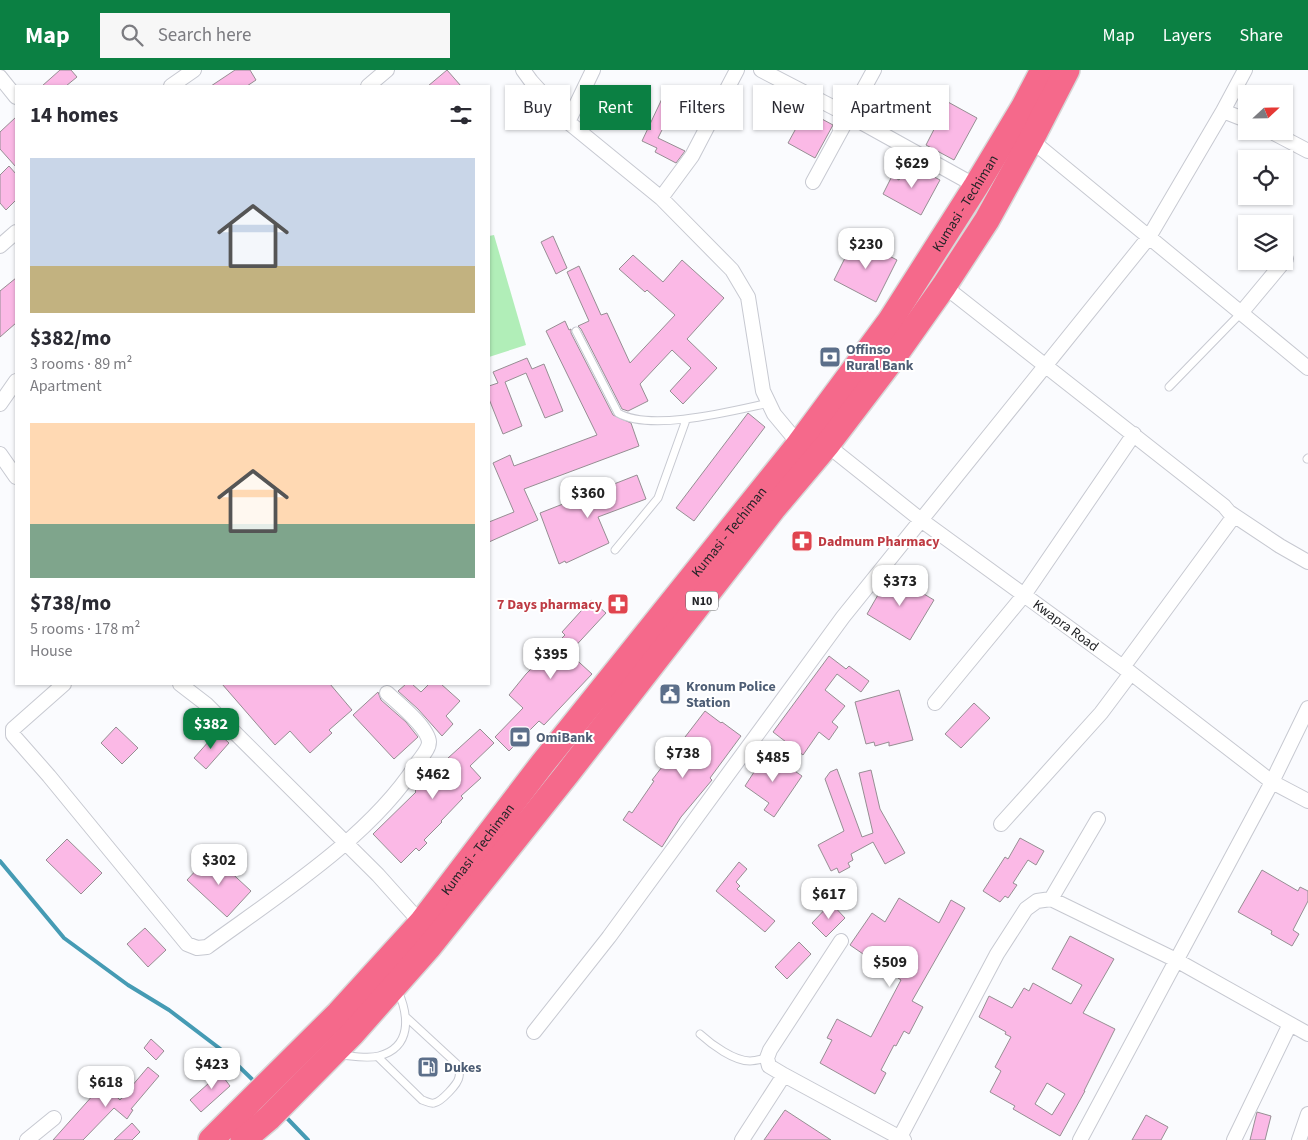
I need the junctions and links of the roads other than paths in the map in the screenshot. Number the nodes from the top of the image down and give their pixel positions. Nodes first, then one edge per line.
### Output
1 (194, 70) edge
2 (387, 70) edge
3 (523, 70) edge
4 (594, 70) edge
5 (737, 70) edge
6 (761, 70) edge
7 (874, 70) edge
8 (1043, 70) edge
9 (1068, 70) edge
10 (1245, 70) edge
11 (0, 77) edge
12 (172, 85) edge
13 (369, 85) edge
14 (535, 85) edge
15 (865, 85) edge
16 (15, 96) edge
17 (833, 107) edge
18 (1223, 111) junction
19 (1238, 117) edge
20 (570, 118) edge
21 (570, 124) edge
22 (840, 130) edge
23 (875, 130) edge
24 (1031, 140) junction
25 (1287, 140) edge
26 (1308, 151) edge
27 (813, 182) dead end
28 (976, 186) junction
29 (662, 198) junction
30 (15, 233) edge
31 (1149, 237) junction
32 (0, 246) edge
33 (1277, 270) edge
34 (944, 286) junction
35 (1241, 313) junction
36 (576, 331) dead end
37 (1046, 364) junction
38 (1308, 368) edge
39 (15, 382) edge
40 (1169, 388) dead end
41 (0, 404) edge
42 (769, 404) junction
43 (686, 420) junction
44 (1134, 434) junction
45 (799, 444) junction
46 (827, 444) junction
47 (0, 454) edge
48 (15, 476) edge
49 (1234, 516) junction
50 (921, 520) junction
51 (615, 550) dead end
52 (1308, 562) edge
53 (1024, 595) junction
54 (1127, 670) junction
55 (63, 685) edge
56 (181, 685) edge
57 (387, 693) dead end
58 (935, 704) dead end
59 (1308, 708) edge
60 (1272, 782) junction
61 (1308, 801) edge
62 (1098, 819) dead end
63 (1001, 824) dead end
64 (345, 843) junction
65 (1051, 898) junction
66 (422, 924) junction
67 (841, 941) dead end
68 (1176, 960) junction
69 (396, 986) junction
70 (406, 1017) junction
71 (1290, 1024) junction
72 (534, 1032) dead end
73 (700, 1034) dead end
74 (1308, 1034) edge
75 (332, 1054) junction
76 (378, 1057) junction
77 (766, 1058) junction
78 (784, 1075) junction
79 (260, 1109) junction
80 (1308, 1114) edge
81 (54, 1118) dead end
82 (902, 1139) edge
83 (27, 1140) edge
84 (211, 1140) edge
85 (243, 1140) edge
86 (742, 1140) edge
87 (1080, 1140) edge
88 (1234, 1140) edge
89 (1299, 1140) edge

1 - 12 street
2 - 13 street
3 - 14 street
4 - 20 street
5 - 29 street
6 - 17 street
7 - 15 street
8 - 28 highway, Kumasi - Techiman / N10
9 - 24 highway, N10
10 - 18 street
11 - 16 street
18 - 19 street
18 - 31 street
21 - 29 street
22 - 27 street
23 - 28 street
24 - 31 street
24 - 34 highway, N10
25 - 26 street
28 - 45 highway, Kumasi - Techiman / N10
29 - 42 street
30 - 32 street
31 - 35 street
31 - 37 street
33 - 35 street
34 - 37 street
34 - 46 highway, N10
35 - 38 street
35 - 40 lane
36 - 43 lane
37 - 44 street
37 - 50 street
39 - 41 street
42 - 43 lane
42 - 45 street
43 - 51 lane
44 - 49 street
44 - 53 street
45 - 66 highway, Kumasi - Techiman / N10
46 - 50 street, Kwapra Road
46 - 69 highway, N10
47 - 48 street
49 - 52 street
49 - 54 street
50 - 53 street, Kwapra Road
50 - 72 street
53 - 54 street, Kwapra Road
53 - 58 street
54 - 60 street, Kwapra Road
54 - 63 street
55 - 64 street
56 - 64 street
57 - 64 street
59 - 60 street
60 - 61 street, Kwapra Road
60 - 68 street
62 - 65 street
64 - 66 street
65 - 68 street
65 - 82 street
66 - 79 highway, Kumasi - Techiman / N10
67 - 77 street
68 - 71 street
68 - 87 street
69 - 70 lane
69 - 75 highway, N10
70 - 76 lane
70 - 76 lane
71 - 74 street
71 - 88 street
73 - 77 lane
75 - 76 lane
75 - 79 highway, N10
77 - 78 street
78 - 82 street
78 - 86 street
79 - 84 highway, Kumasi - Techiman / N10
79 - 85 highway, N10
80 - 89 street
81 - 83 street

